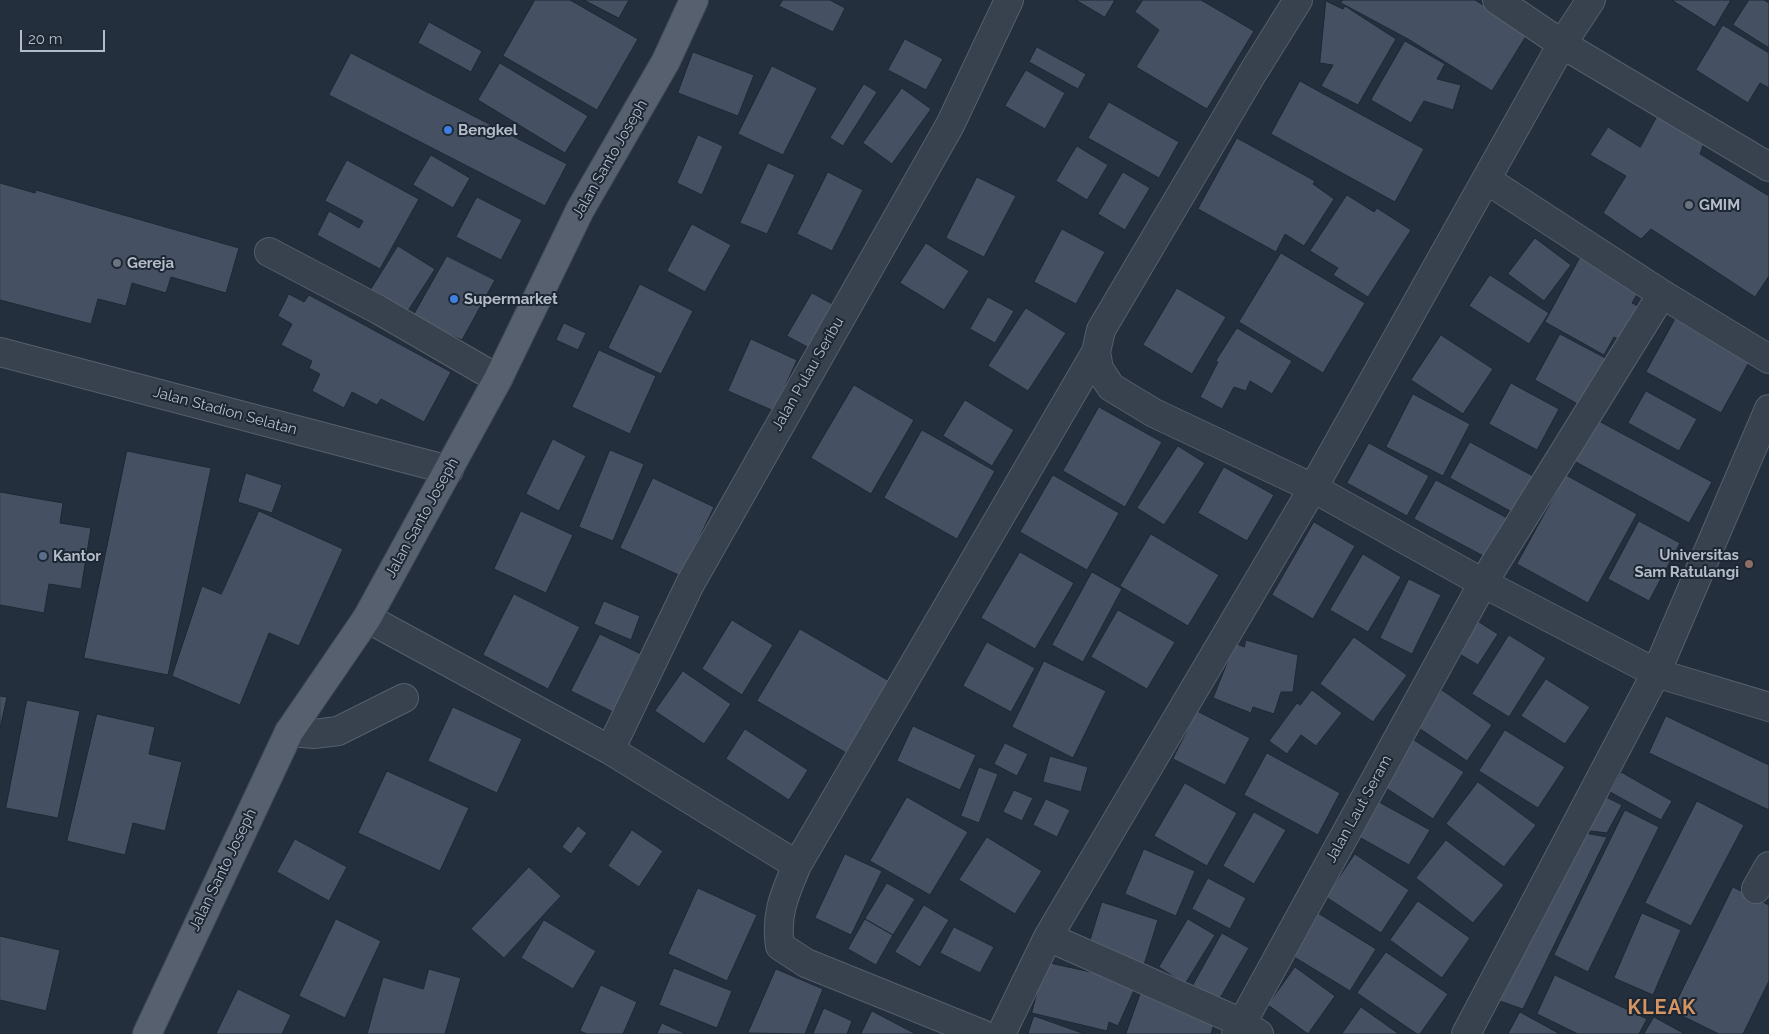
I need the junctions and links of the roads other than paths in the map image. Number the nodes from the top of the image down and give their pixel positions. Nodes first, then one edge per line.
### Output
1 (694, 0) edge
2 (1009, 0) edge
3 (1298, 0) edge
4 (1497, 0) edge
5 (1590, 0) edge
6 (1562, 44) junction
7 (1769, 167) edge
8 (1487, 180) junction
9 (269, 252) dead end
10 (1662, 294) junction
11 (0, 352) edge
12 (1096, 352) junction
13 (1769, 359) edge
14 (498, 379) junction
15 (1769, 409) edge
16 (449, 470) junction
17 (1313, 488) junction
18 (1483, 583) junction
19 (367, 618) junction
20 (1656, 673) junction
21 (404, 698) dead end
22 (1769, 706) edge
23 (289, 732) junction
24 (610, 750) junction
25 (797, 865) junction
26 (1048, 937) junction
27 (1246, 1030) edge
28 (147, 1034) edge
29 (982, 1034) edge
30 (1001, 1034) edge
31 (1466, 1034) edge

1 - 14 main road, Jalan Santo Joseph
2 - 24 street, Jalan Pulau Seribu
3 - 12 street
4 - 6 street
5 - 6 street
6 - 7 street
6 - 8 street
8 - 10 street
8 - 17 street
9 - 14 street
10 - 13 street
10 - 18 street, Jalan Laut Seram
11 - 16 street, Jalan Stadion Selatan
12 - 17 street
12 - 25 street
14 - 16 main road, Jalan Santo Joseph
15 - 20 street
16 - 19 main road, Jalan Santo Joseph
17 - 18 street
17 - 26 street
18 - 20 street
18 - 27 street, Jalan Laut Seram
19 - 23 main road, Jalan Santo Joseph
19 - 24 street
20 - 22 street
20 - 31 street
21 - 23 street
23 - 28 main road, Jalan Santo Joseph
24 - 25 street
25 - 29 street
26 - 27 street
26 - 30 street

